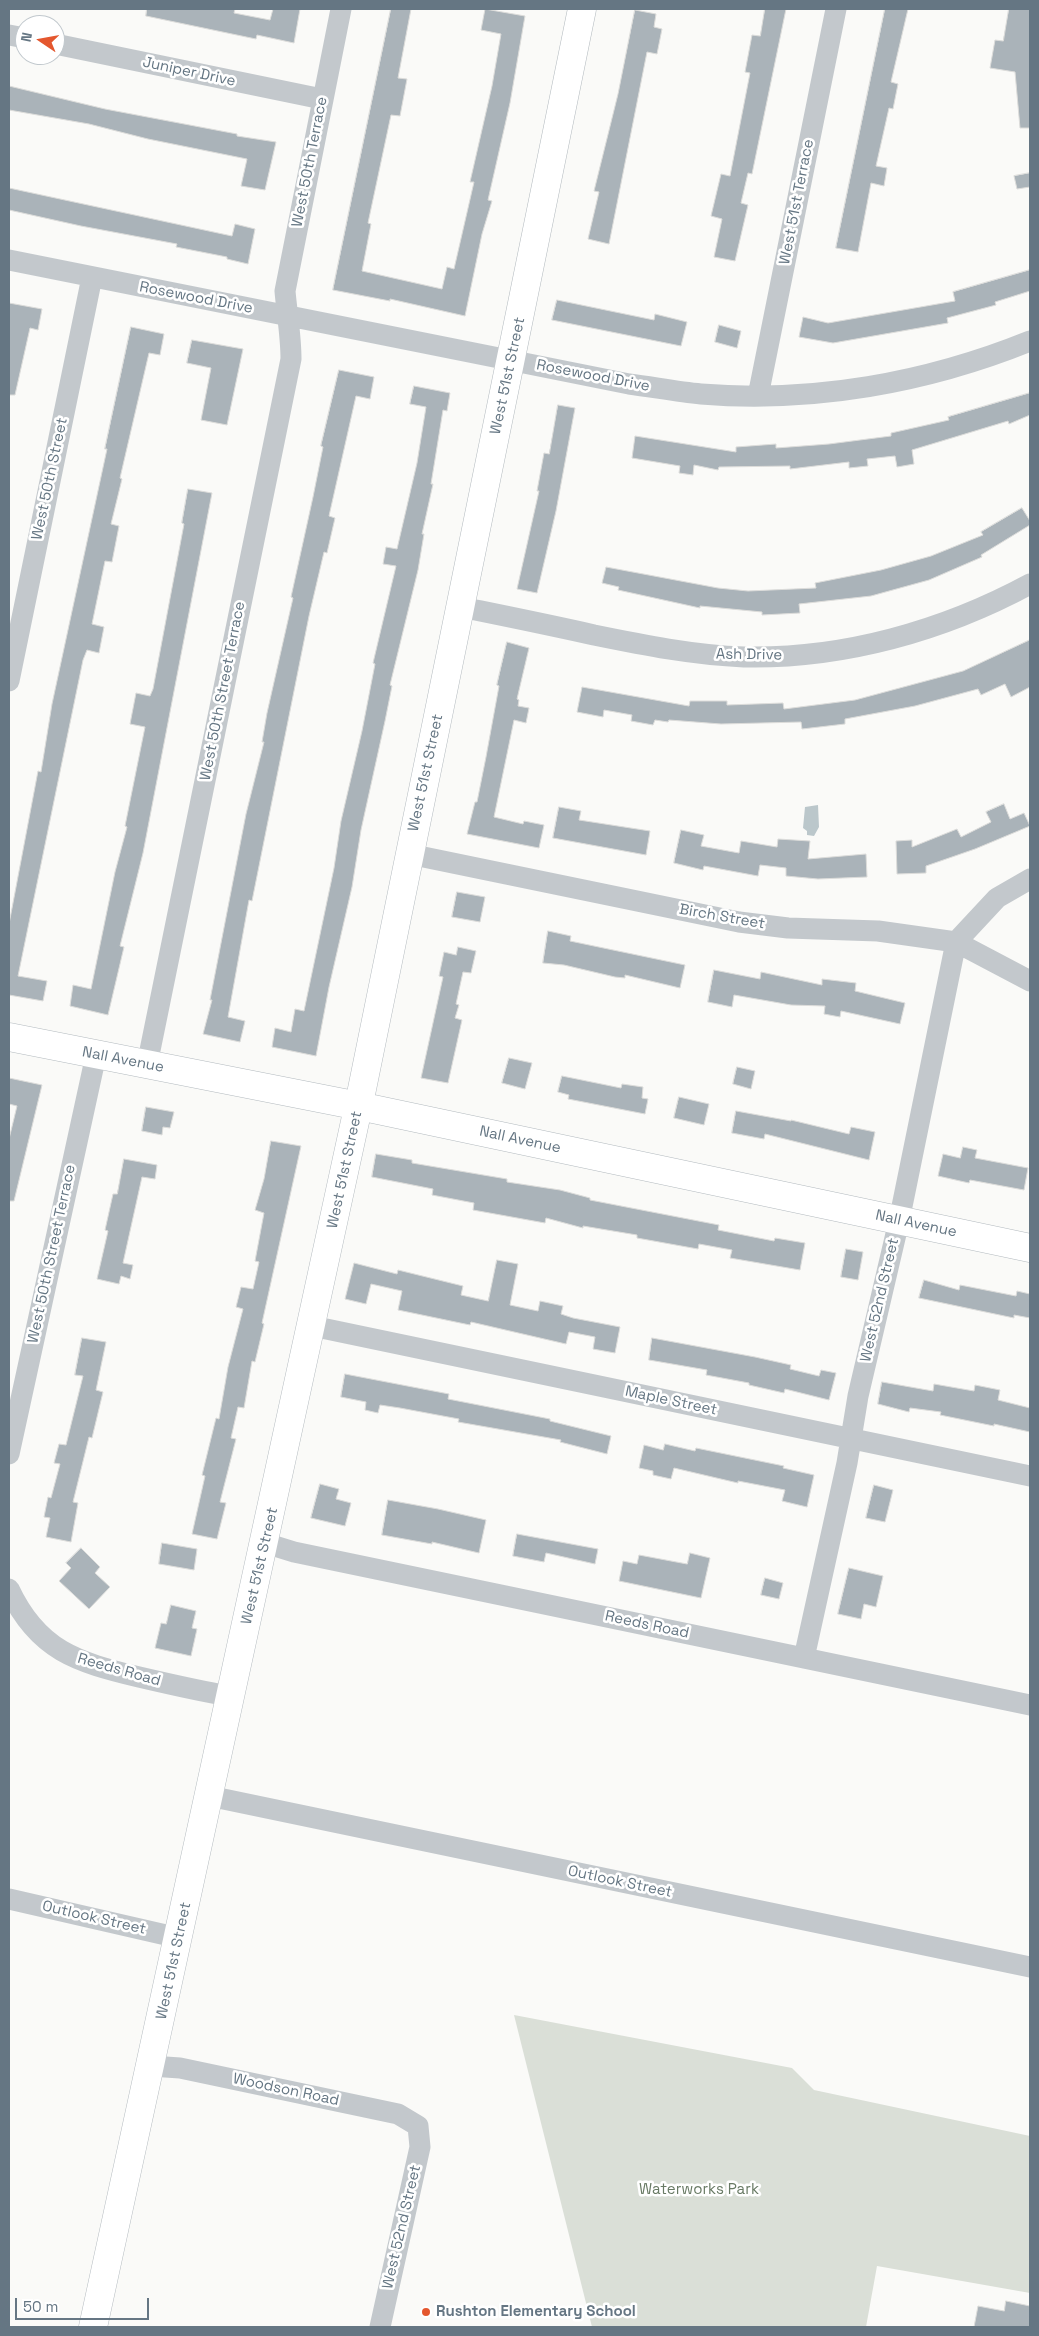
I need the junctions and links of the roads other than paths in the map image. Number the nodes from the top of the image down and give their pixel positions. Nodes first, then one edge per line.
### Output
1 (341, 9) edge
2 (582, 9) edge
3 (836, 9) edge
4 (65, 46) edge
5 (322, 99) junction
6 (9, 260) edge
7 (92, 277) junction
8 (287, 316) junction
9 (1030, 341) edge
10 (511, 360) junction
11 (758, 396) junction
12 (1030, 584) edge
13 (461, 606) junction
14 (9, 681) edge
15 (409, 854) junction
16 (1030, 879) edge
17 (956, 942) junction
18 (1030, 981) edge
19 (9, 1037) edge
20 (96, 1055) junction
21 (147, 1065) junction
22 (359, 1106) junction
23 (898, 1221) junction
24 (1030, 1248) edge
25 (312, 1326) junction
26 (850, 1438) junction
27 (9, 1454) edge
28 (1030, 1476) edge
29 (265, 1543) junction
30 (9, 1589) edge
31 (804, 1658) junction
32 (229, 1696) junction
33 (1030, 1705) edge
34 (209, 1796) junction
35 (9, 1899) edge
36 (179, 1938) junction
37 (1030, 1967) edge
38 (151, 2066) junction
39 (418, 2126) joint
40 (93, 2327) edge
41 (380, 2327) edge

1 - 5 street, West 50th Terrace
2 - 10 street, West 51st Street
3 - 11 street, West 51st Terrace
4 - 5 street, Juniper Drive
5 - 8 street, West 50th Terrace
6 - 7 street, Rosewood Drive
7 - 8 street, Rosewood Drive
7 - 14 street, West 50th Street
8 - 10 street, Rosewood Drive
8 - 21 street, West 50th Street Terrace
9 - 11 street, Rosewood Drive
10 - 11 street, Rosewood Drive
10 - 13 street, West 51st Street
12 - 13 street, Ash Drive
13 - 15 street, West 51st Street
15 - 17 street, Birch Street
15 - 22 street, West 51st Street
16 - 17 street
17 - 18 street, Birch Street
17 - 23 street, West 52nd Street
19 - 20 street, Nall Avenue
20 - 21 street, Nall Avenue
20 - 27 street, West 50th Street Terrace
21 - 22 street, Nall Avenue
22 - 23 street, Nall Avenue
22 - 25 street, West 51st Street
23 - 24 street, Nall Avenue
23 - 26 street, West 52nd Street
25 - 26 street, Maple Street
25 - 29 street, West 51st Street
26 - 28 street, Maple Street
26 - 31 street, West 52nd Street
29 - 31 street, Reeds Road
29 - 32 street, West 51st Street
30 - 32 street, Reeds Road
31 - 33 street, Reeds Road
32 - 34 street, West 51st Street
34 - 36 street, West 51st Street
34 - 37 street, Outlook Street
35 - 36 street, Outlook Street
36 - 38 street, West 51st Street
38 - 39 street, Woodson Road
38 - 40 street, West 51st Street
39 - 41 street, West 52nd Street

